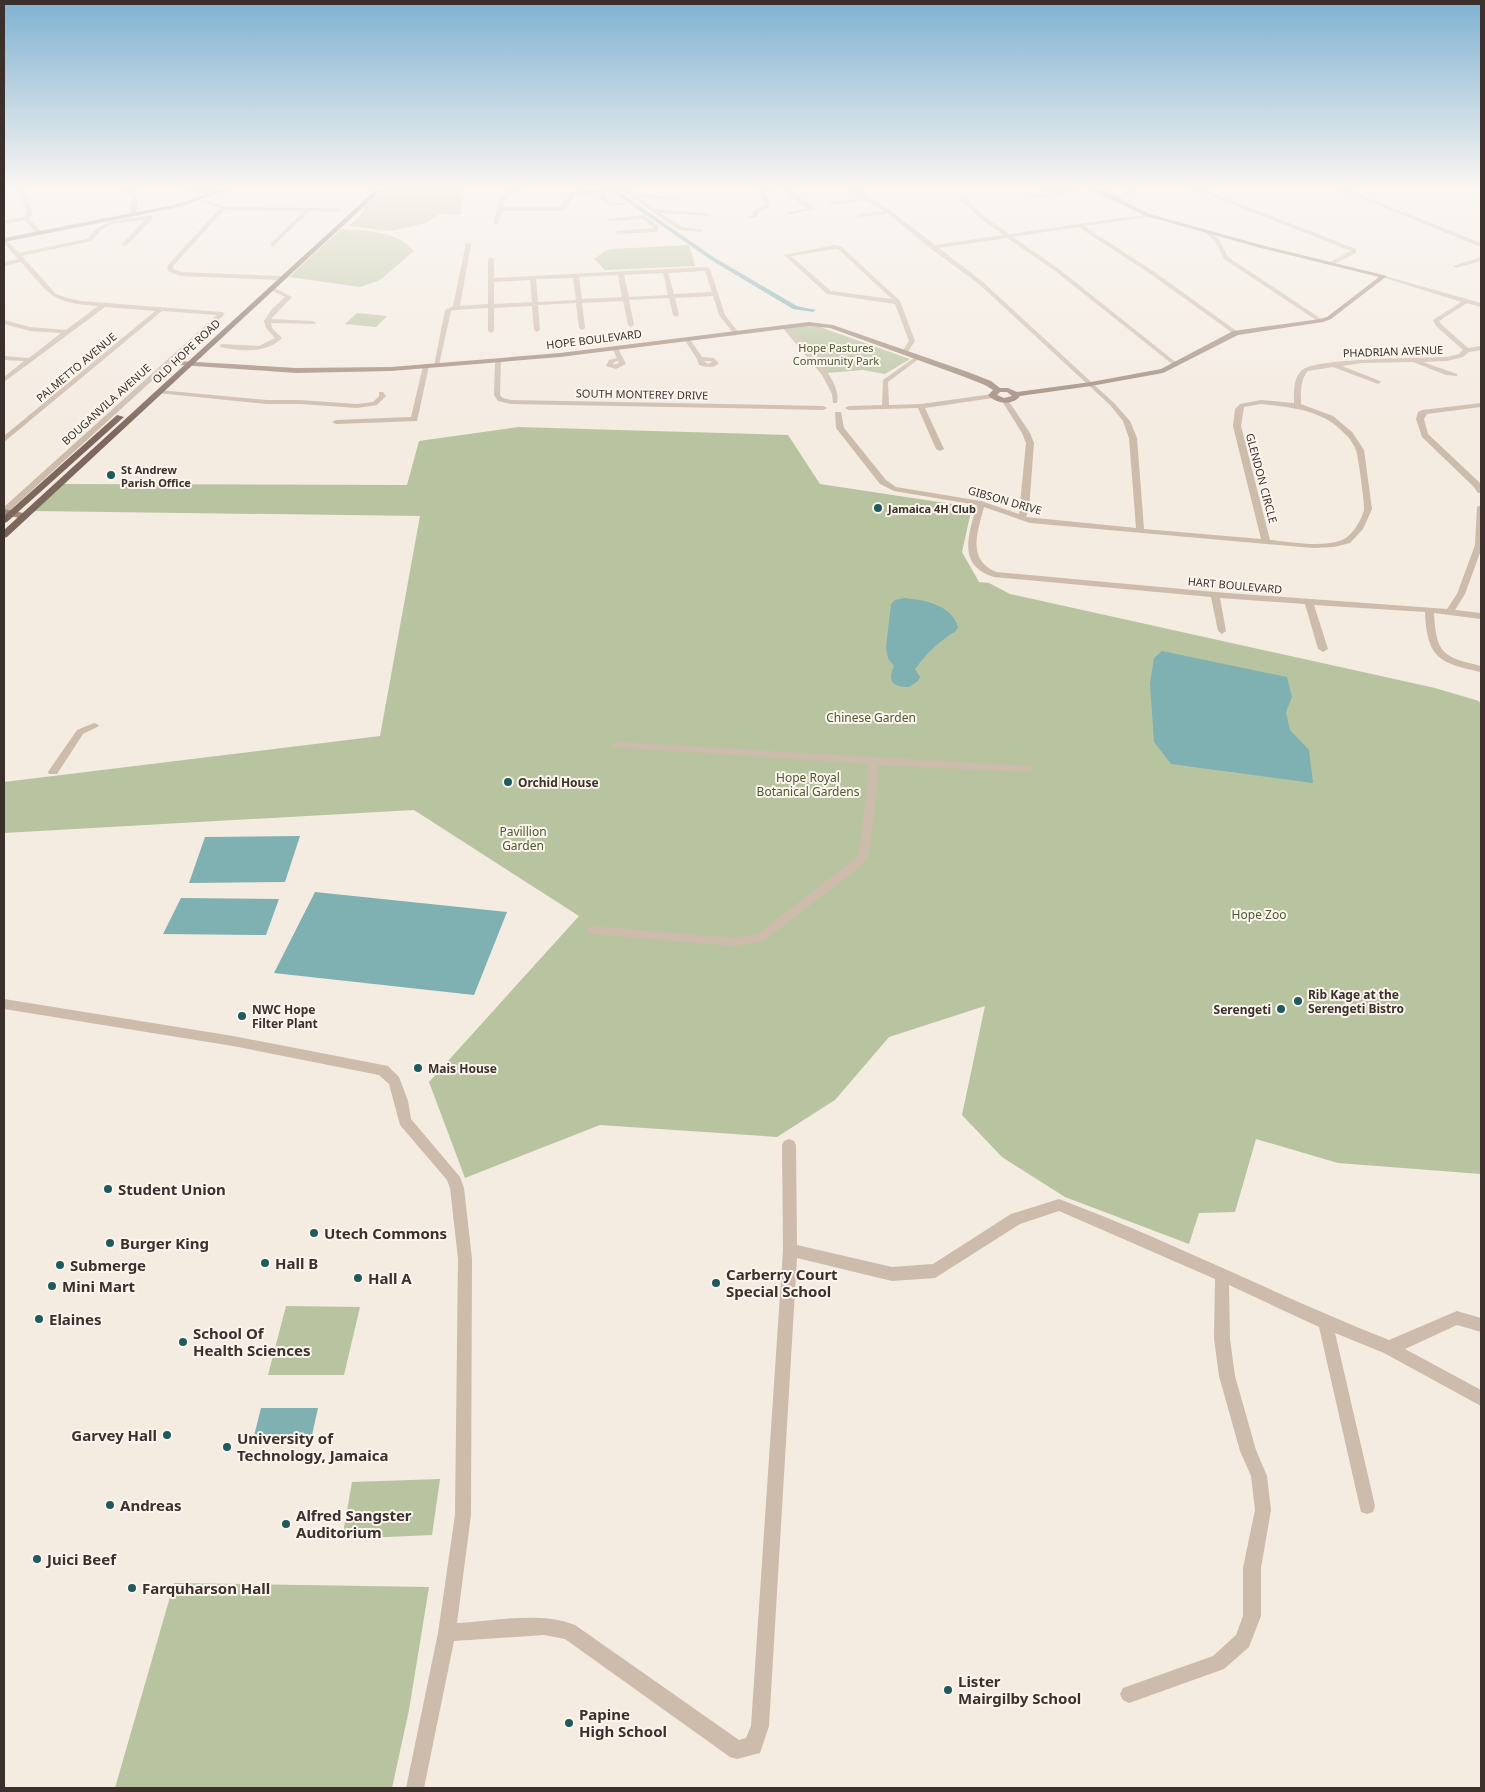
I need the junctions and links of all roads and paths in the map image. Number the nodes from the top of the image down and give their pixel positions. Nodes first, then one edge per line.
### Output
1 (30, 269) edge
2 (170, 269) edge
3 (288, 269) edge
4 (289, 269) edge
5 (463, 269) edge
6 (491, 269) edge
7 (802, 269) edge
8 (862, 269) edge
9 (962, 269) edge
10 (1055, 269) edge
11 (1146, 269) edge
12 (1242, 269) edge
13 (1357, 269) edge
14 (665, 271) junction
15 (621, 274) junction
16 (576, 276) junction
17 (1384, 276) junction
18 (278, 278) junction
19 (533, 278) junction
20 (491, 280) junction
21 (271, 288) junction
22 (716, 294) junction
23 (672, 297) junction
24 (627, 299) junction
25 (580, 302) junction
26 (898, 302) junction
27 (1467, 302) junction
28 (535, 304) junction
29 (103, 305) junction
30 (1481, 305) edge
31 (490, 307) junction
32 (456, 308) junction
33 (161, 309) junction
34 (676, 315) dead end
35 (267, 321) junction
36 (1322, 321) junction
37 (4, 322) edge
38 (313, 324) dead end
39 (631, 325) dead end
40 (784, 326) junction
41 (582, 328) dead end
42 (537, 330) dead end
43 (68, 332) junction
44 (491, 332) dead end
45 (736, 333) junction
46 (1236, 333) junction
47 (687, 339) junction
48 (222, 346) dead end
49 (615, 348) junction
50 (1481, 348) edge
51 (1467, 350) junction
52 (905, 352) junction
53 (918, 357) junction
54 (4, 358) edge
55 (1410, 358) junction
56 (620, 359) dead end
57 (700, 359) dead end
58 (31, 360) junction
59 (498, 361) junction
60 (180, 363) junction
61 (190, 364) junction
62 (1330, 364) junction
63 (1176, 365) junction
64 (426, 366) junction
65 (436, 366) junction
66 (1455, 375) dead end
67 (4, 380) edge
68 (1378, 382) dead end
69 (1091, 384) junction
70 (159, 392) junction
71 (381, 393) dead end
72 (995, 393) junction
73 (1016, 394) junction
74 (1006, 400) junction
75 (835, 402) junction
76 (1298, 405) junction
77 (1481, 405) edge
78 (921, 406) junction
79 (886, 407) junction
80 (823, 408) junction
81 (849, 408) junction
82 (838, 414) junction
83 (336, 422) dead end
84 (4, 440) edge
85 (940, 450) dead end
86 (1481, 491) edge
87 (981, 503) junction
88 (1481, 508) edge
89 (6, 515) edge
90 (25, 516) junction
91 (1022, 518) junction
92 (1140, 532) junction
93 (4, 535) edge
94 (1266, 542) junction
95 (1215, 595) junction
96 (1309, 602) junction
97 (1429, 610) junction
98 (1450, 612) junction
99 (1481, 616) edge
100 (1222, 631) dead end
101 (1323, 649) dead end
102 (1481, 669) edge
103 (94, 726) dead end
104 (617, 745) dead end
105 (873, 761) junction
106 (1028, 769) dead end
107 (53, 772) dead end
108 (592, 930) dead end
109 (4, 1004) edge
110 (789, 1145) dead end
111 (790, 1250) junction
112 (1222, 1276) junction
113 (1325, 1322) junction
114 (1481, 1325) edge
115 (1389, 1348) junction
116 (1481, 1398) edge
117 (1367, 1506) dead end
118 (447, 1633) junction
119 (1129, 1694) dead end
120 (415, 1788) edge

1 - 29 street
2 - 18 street
3 - 18 main road, OLD HOPE ROAD
4 - 18 main road, OLD HOPE ROAD
5 - 32 street
6 - 20 street
7 - 26 street
8 - 26 street
9 - 69 street
10 - 63 street
11 - 46 street
12 - 36 street
13 - 17 street
14 - 15 street
14 - 22 street
14 - 23 street
15 - 16 street
15 - 24 street
16 - 19 street
16 - 25 street
17 - 27 street
17 - 36 street
18 - 21 main road, OLD HOPE ROAD
18 - 60 main road, OLD HOPE ROAD
19 - 20 street
19 - 28 street
20 - 31 street
21 - 35 street
21 - 61 main road, OLD HOPE ROAD
22 - 23 street
22 - 45 street
23 - 24 street
23 - 34 street
24 - 25 street
24 - 39 street
25 - 28 street
25 - 41 street
26 - 52 street
27 - 30 street
27 - 51 street, PHADRIAN AVENUE
28 - 31 street
28 - 42 street
29 - 33 street
29 - 43 street
31 - 32 street
31 - 44 street
32 - 65 street
33 - 84 street, PALMETTO AVENUE
33 - 89 street, BOUGANVILA AVENUE
35 - 38 street
35 - 48 street
36 - 46 street
37 - 43 street
40 - 45 street, HOPE BOULEVARD
40 - 52 street, HOPE BOULEVARD
40 - 75 street
43 - 58 street
45 - 47 street, HOPE BOULEVARD
46 - 63 street
47 - 49 street, HOPE BOULEVARD
47 - 57 street
49 - 56 street
49 - 59 street, HOPE BOULEVARD
50 - 51 street
51 - 55 street, PHADRIAN AVENUE
52 - 53 street, HOPE BOULEVARD
53 - 72 street, HOPE BOULEVARD
53 - 79 street
54 - 58 street
55 - 62 street, PHADRIAN AVENUE
55 - 66 street
58 - 67 street
59 - 65 street, HOPE BOULEVARD
59 - 80 street, SOUTH MONTEREY DRIVE
60 - 61 street, HOPE BOULEVARD
60 - 89 main road, OLD HOPE ROAD
61 - 64 street, HOPE BOULEVARD
61 - 70 main road, OLD HOPE ROAD
62 - 68 street
62 - 76 street, PHADRIAN AVENUE
63 - 69 street
64 - 65 street, HOPE BOULEVARD
64 - 83 street
69 - 73 street
69 - 92 street
70 - 71 street
70 - 90 main road, OLD HOPE ROAD
72 - 73 street
72 - 74 street
72 - 78 street
73 - 74 street
74 - 91 street
75 - 80 street
75 - 81 street
76 - 94 street, GLENDON CIRCLE
76 - 94 street, GLENDON CIRCLE
77 - 86 street
78 - 79 street
78 - 85 street
79 - 81 street
80 - 82 street
81 - 82 street
82 - 87 street, GIBSON DRIVE
87 - 91 street, GIBSON DRIVE
87 - 95 street, HART BOULEVARD
88 - 98 street
89 - 90 street
90 - 93 main road, OLD HOPE ROAD
91 - 92 street, GIBSON DRIVE
92 - 94 street, GIBSON DRIVE
95 - 96 street, HART BOULEVARD
95 - 100 street
96 - 97 street, HART BOULEVARD
96 - 101 street
97 - 98 street, HART BOULEVARD
97 - 102 street
98 - 99 street, HART BOULEVARD
103 - 107 street
104 - 105 street
105 - 106 street
105 - 108 street
109 - 118 street
110 - 111 street
111 - 112 street
111 - 118 street
112 - 113 street
112 - 119 street
113 - 115 street
113 - 117 street
114 - 115 street
115 - 116 street
118 - 120 street

